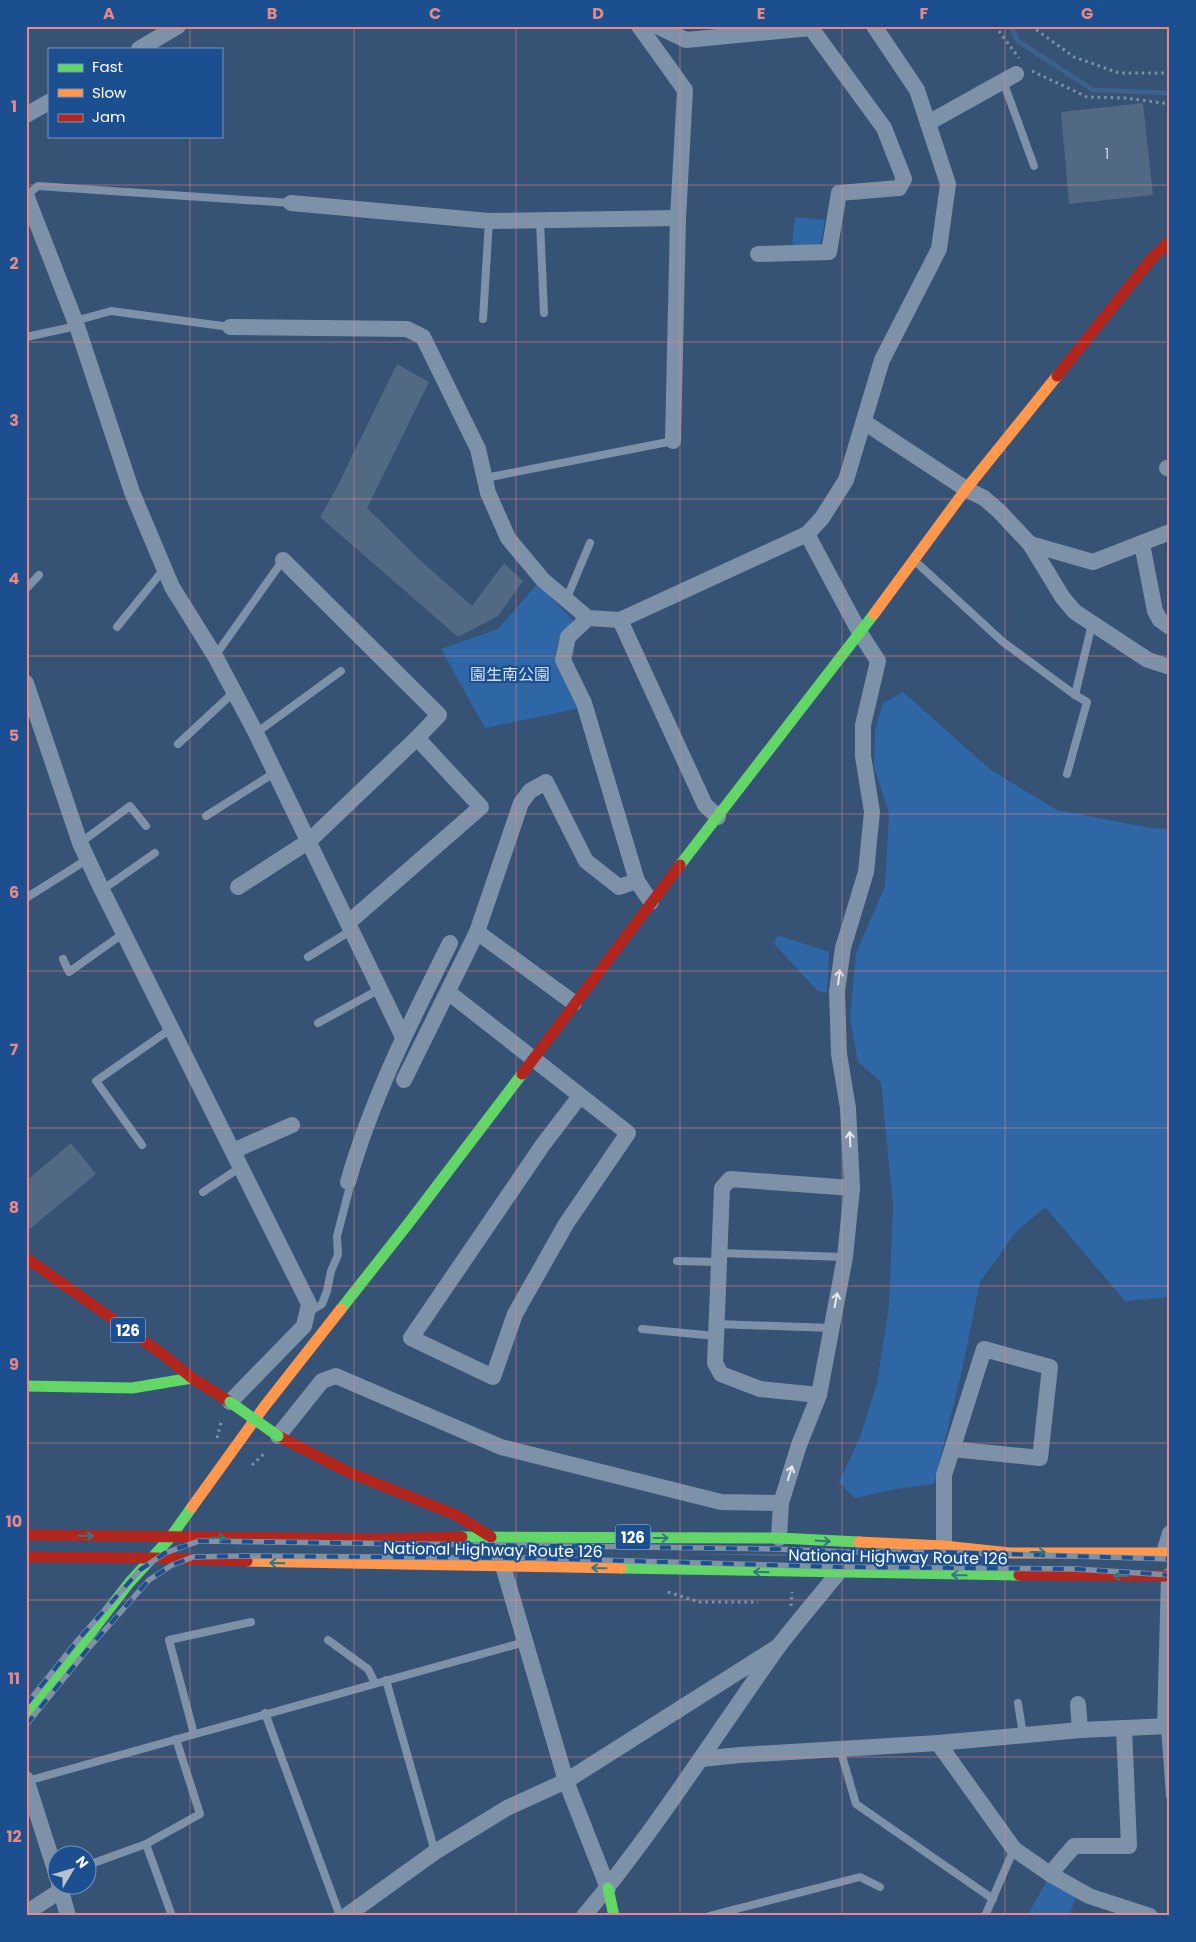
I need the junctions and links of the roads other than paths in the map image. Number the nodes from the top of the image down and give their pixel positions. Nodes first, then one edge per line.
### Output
1 (178, 26) edge
2 (639, 26) edge
3 (657, 26) edge
4 (874, 26) edge
5 (142, 48) edge
6 (1017, 71) joint
7 (48, 103) edge
8 (26, 115) edge
9 (928, 123) junction
10 (1034, 166) dead end
11 (26, 195) edge
12 (291, 203) joint
13 (678, 218) junction
14 (489, 221) junction
15 (540, 222) junction
16 (1170, 241) edge
17 (758, 254) dead end
18 (544, 312) dead end
19 (483, 319) dead end
20 (76, 323) junction
21 (230, 327) joint
22 (26, 337) edge
23 (864, 422) junction
24 (673, 441) joint
25 (485, 478) junction
26 (966, 489) junction
27 (1170, 532) edge
28 (808, 534) junction
29 (590, 543) dead end
30 (1030, 544) junction
31 (1142, 544) junction
32 (913, 559) junction
33 (283, 560) joint
34 (164, 569) junction
35 (39, 575) dead end
36 (26, 589) edge
37 (566, 600) junction
38 (588, 618) junction
39 (620, 620) junction
40 (1092, 624) junction
41 (117, 627) dead end
42 (1170, 627) edge
43 (860, 633) junction
44 (215, 656) junction
45 (1170, 666) edge
46 (341, 671) dead end
47 (26, 682) edge
48 (234, 692) junction
49 (1075, 695) junction
50 (256, 733) junction
51 (417, 738) junction
52 (178, 744) dead end
53 (274, 773) junction
54 (1067, 774) dead end
55 (206, 816) dead end
56 (718, 817) junction
57 (146, 826) dead end
58 (309, 841) junction
59 (80, 843) junction
60 (155, 853) dead end
61 (88, 859) junction
62 (637, 881) junction
63 (238, 887) dead end
64 (102, 890) junction
65 (26, 898) edge
66 (651, 902) junction
67 (350, 926) junction
68 (124, 932) junction
69 (477, 932) junction
70 (450, 943) dead end
71 (308, 957) dead end
72 (62, 959) dead end
73 (380, 989) junction
74 (448, 992) junction
75 (574, 1003) junction
76 (318, 1023) dead end
77 (172, 1028) junction
78 (403, 1037) junction
79 (533, 1059) junction
80 (404, 1080) dead end
81 (580, 1096) junction
82 (292, 1125) dead end
83 (142, 1145) dead end
84 (233, 1152) junction
85 (241, 1167) junction
86 (348, 1182) joint
87 (852, 1188) junction
88 (203, 1192) dead end
89 (719, 1257) junction
90 (845, 1257) junction
91 (26, 1258) edge
92 (677, 1261) dead end
93 (307, 1314) junction
94 (830, 1328) junction
95 (642, 1329) dead end
96 (716, 1330) junction
97 (192, 1378) junction
98 (26, 1386) edge
99 (819, 1395) junction
100 (230, 1402) junction
101 (275, 1441) junction
102 (952, 1449) junction
103 (781, 1504) junction
104 (1170, 1533) edge
105 (26, 1535) edge
106 (491, 1537) junction
107 (170, 1538) junction
108 (779, 1538) junction
109 (944, 1546) junction
110 (1167, 1553) edge
111 (26, 1558) edge
112 (153, 1558) junction
113 (503, 1566) junction
114 (838, 1574) junction
115 (1169, 1576) edge
116 (251, 1622) dead end
117 (328, 1640) dead end
118 (525, 1642) junction
119 (779, 1646) junction
120 (386, 1680) junction
121 (375, 1683) junction
122 (1018, 1703) dead end
123 (1078, 1704) dead end
124 (265, 1713) junction
125 (26, 1717) edge
126 (1167, 1726) edge
127 (1124, 1728) junction
128 (1080, 1730) junction
129 (194, 1734) junction
130 (1023, 1735) junction
131 (176, 1739) junction
132 (938, 1743) junction
133 (840, 1749) junction
134 (701, 1760) junction
135 (27, 1780) edge
136 (566, 1781) junction
137 (1170, 1796) edge
138 (146, 1844) junction
139 (48, 1848) edge
140 (1014, 1849) junction
141 (435, 1852) junction
142 (98, 1861) edge
143 (1050, 1874) junction
144 (880, 1887) dead end
145 (608, 1888) junction
146 (48, 1891) edge
147 (62, 1894) edge
148 (993, 1899) junction
149 (26, 1913) edge
150 (68, 1916) edge
151 (172, 1916) edge
152 (340, 1916) edge
153 (346, 1916) edge
154 (584, 1916) edge
155 (614, 1916) edge
156 (709, 1916) edge
157 (985, 1916) edge
158 (1150, 1916) edge

1 - 5 street
2 - 13 street
3 - 17 street
4 - 9 street
6 - 9 street
6 - 10 lane
7 - 8 street
9 - 23 street
11 - 12 lane
11 - 20 street
12 - 14 street
13 - 15 street
13 - 24 street
14 - 15 street
14 - 19 lane
15 - 18 lane
16 - 26 main road
20 - 21 lane
20 - 22 lane
20 - 34 street
21 - 25 street
23 - 26 street
23 - 28 street
24 - 25 lane
25 - 37 street
26 - 30 street
26 - 32 main road
27 - 31 street
28 - 39 street
28 - 43 street
29 - 37 lane
30 - 31 street
30 - 40 street
31 - 42 street
32 - 43 main road
32 - 49 lane
33 - 44 lane
33 - 51 street
34 - 41 lane
34 - 44 street
35 - 36 lane
37 - 38 street
38 - 39 street
38 - 62 street
39 - 56 street
40 - 45 street
40 - 49 lane
43 - 56 main road
87 -> 43 street
44 - 48 street
46 - 50 lane
47 - 59 street
48 - 50 street
48 - 52 lane
49 - 54 lane
50 - 53 street
51 - 58 street
51 - 67 street
53 - 55 lane
53 - 58 street
56 - 66 main road
57 - 59 lane
58 - 63 street
58 - 67 street
59 - 61 street
60 - 64 lane
61 - 64 street
61 - 65 lane
62 - 66 street
62 - 69 street
64 - 68 street
66 - 75 main road
67 - 71 lane
67 - 73 street
68 - 72 lane
68 - 77 street
69 - 74 street
69 - 75 street
70 - 78 street
73 - 76 lane
73 - 78 street
74 - 79 street
74 - 80 street
75 - 79 main road
77 - 83 lane
77 - 84 street
78 - 86 street
79 - 81 street
79 - 107 main road
81 - 81 street
82 - 84 street
84 - 85 street
85 - 88 lane
85 - 93 street
86 - 93 lane
87 - 89 street
87 - 90 street
89 - 90 lane
89 - 92 lane
89 - 96 street
94 -> 90 street
91 - 97 main road, National Highway Route 126 / 126
93 - 100 street
94 - 96 lane
94 - 99 street
95 - 96 lane
96 - 99 street
97 - 98 main road
97 - 100 main road, National Highway Route 126 / 126
103 -> 99 street
100 - 101 main road, National Highway Route 126 / 126, bridge
101 - 103 street
101 - 106 main road, National Highway Route 126 / 126
102 - 102 street
102 - 109 street
103 - 108 street
104 - 110 street
105 -> 107 main road, National Highway Route 126 / 126
107 -> 106 main road, National Highway Route 126 / 126
106 -> 108 main road, National Highway Route 126 / 126
107 - 112 main road
108 -> 109 main road, National Highway Route 126 / 126
109 -> 110 main road, National Highway Route 126 / 126
111 - 112 main road, National Highway Route 126 / 126
113 -> 112 main road, National Highway Route 126 / 126
112 - 125 main road
114 -> 113 main road, National Highway Route 126 / 126
113 - 118 street
115 -> 114 main road, National Highway Route 126 / 126
114 - 119 street
115 - 126 street
116 - 129 lane
117 - 121 lane
118 - 120 lane
118 - 136 street
119 - 134 street
119 - 136 street
120 - 121 lane
120 - 141 lane
121 - 124 lane
122 - 130 lane
123 - 128 street
124 - 129 lane
124 - 152 lane
126 - 127 street
126 - 137 lane
127 - 128 street
127 - 143 street
128 - 130 street
129 - 131 lane
130 - 132 street
131 - 135 lane
131 - 138 lane
132 - 133 street
132 - 140 street
133 - 134 street
133 - 148 lane
134 - 145 street
135 - 139 street
136 - 141 street
136 - 145 street
138 - 142 lane
138 - 151 lane
140 - 143 street
140 - 148 lane
141 - 153 street
143 - 158 street
144 - 156 lane
145 - 154 street
145 - 155 main road
146 - 149 street
147 - 150 street
148 - 157 lane

